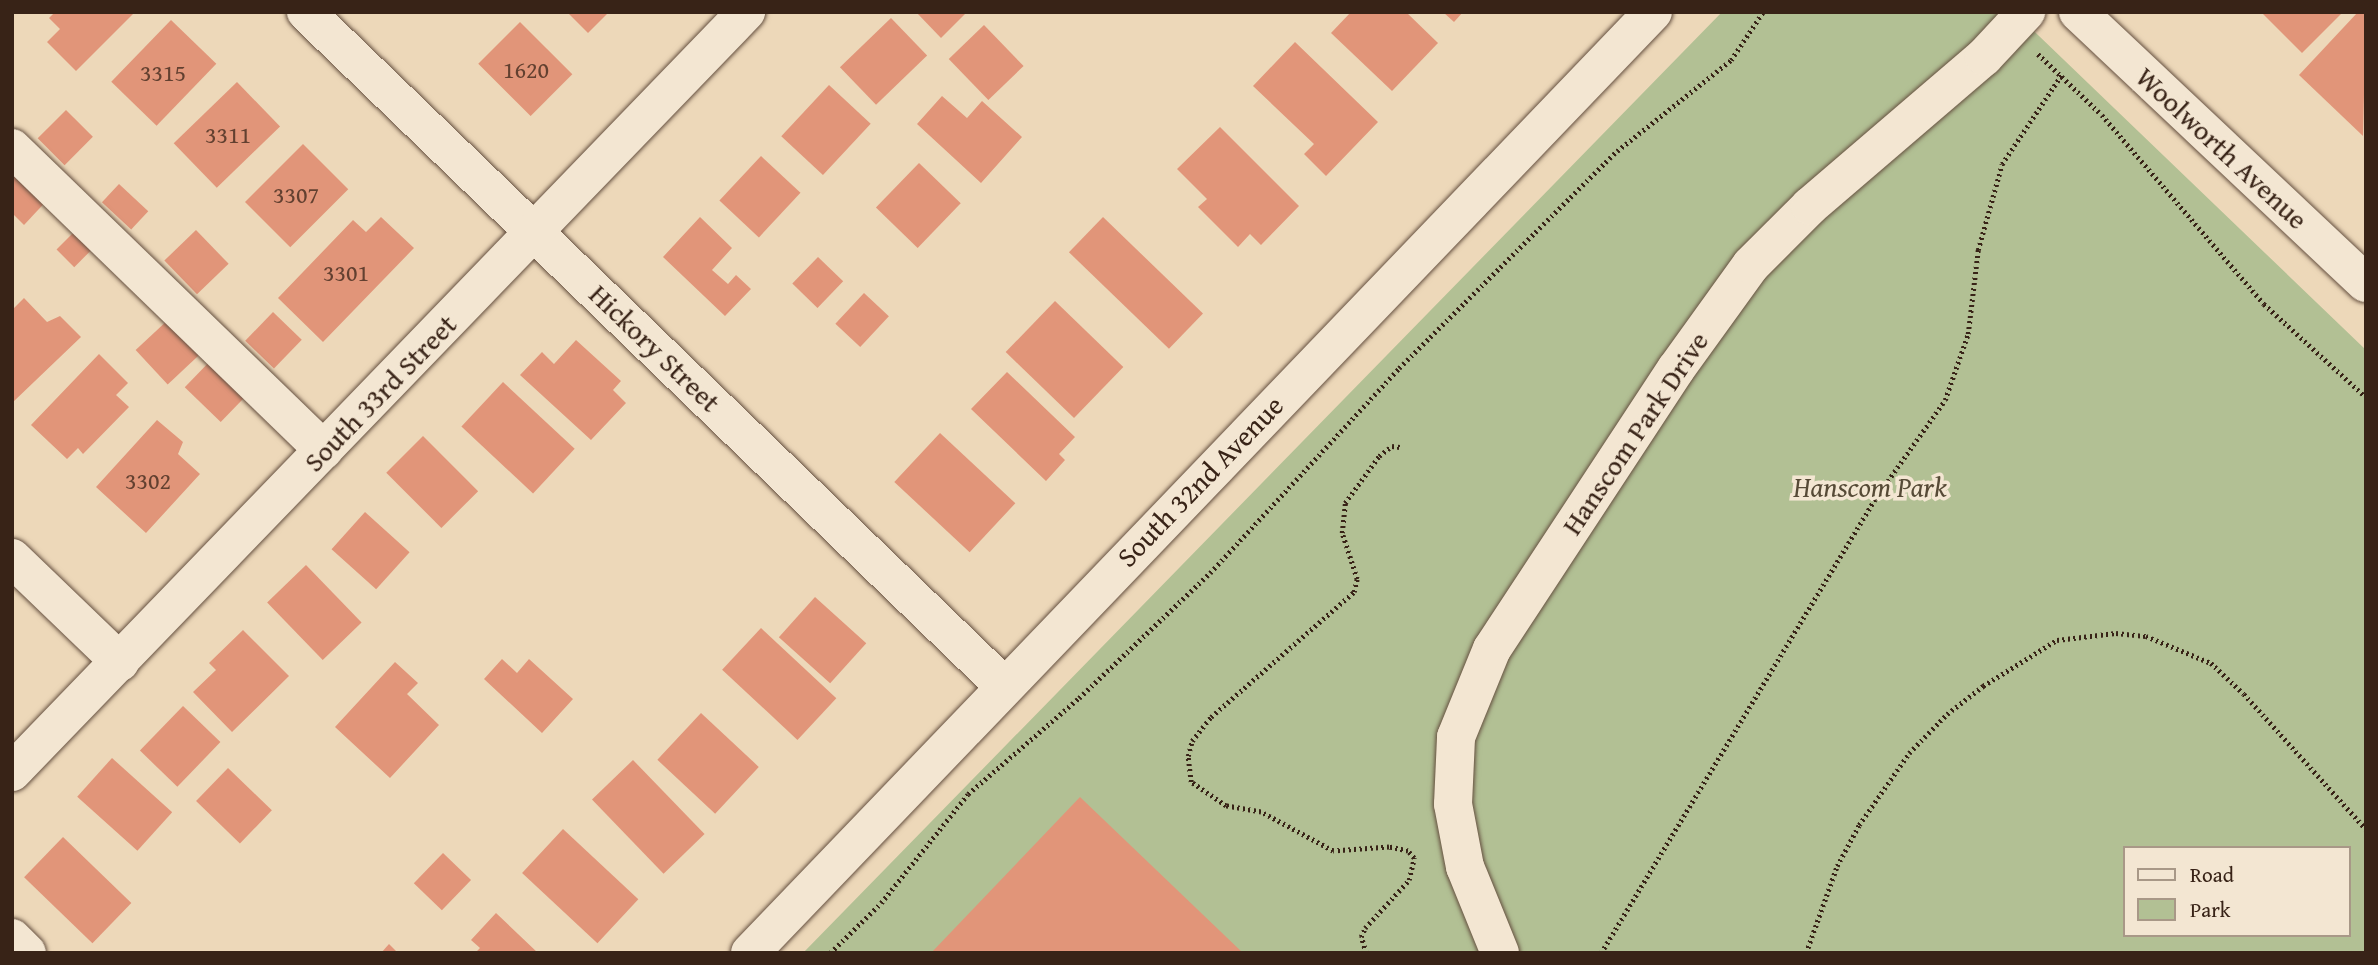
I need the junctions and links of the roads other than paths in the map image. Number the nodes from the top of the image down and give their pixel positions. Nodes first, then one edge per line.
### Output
1 (306, 12) edge
2 (746, 12) edge
3 (1653, 12) edge
4 (2078, 12) edge
5 (2018, 22) edge
6 (12, 148) edge
7 (536, 234) junction
8 (2366, 283) edge
9 (324, 450) junction
10 (12, 558) edge
11 (120, 663) junction
12 (1003, 685) junction
13 (12, 772) edge
14 (12, 938) edge
15 (27, 953) edge
16 (750, 953) edge
17 (1500, 953) edge

1 - 7 street, Hickory Street
2 - 7 street, South 33rd Street
3 - 12 street, South 32nd Avenue
4 - 8 street, Woolworth Avenue
5 - 17 street, Hanscom Park Drive
6 - 9 street
7 - 9 street, South 33rd Street
7 - 12 street, Hickory Street
9 - 11 street, South 33rd Street
10 - 11 street
11 - 13 street, South 33rd Street
12 - 16 street, South 32nd Avenue
14 - 15 street

